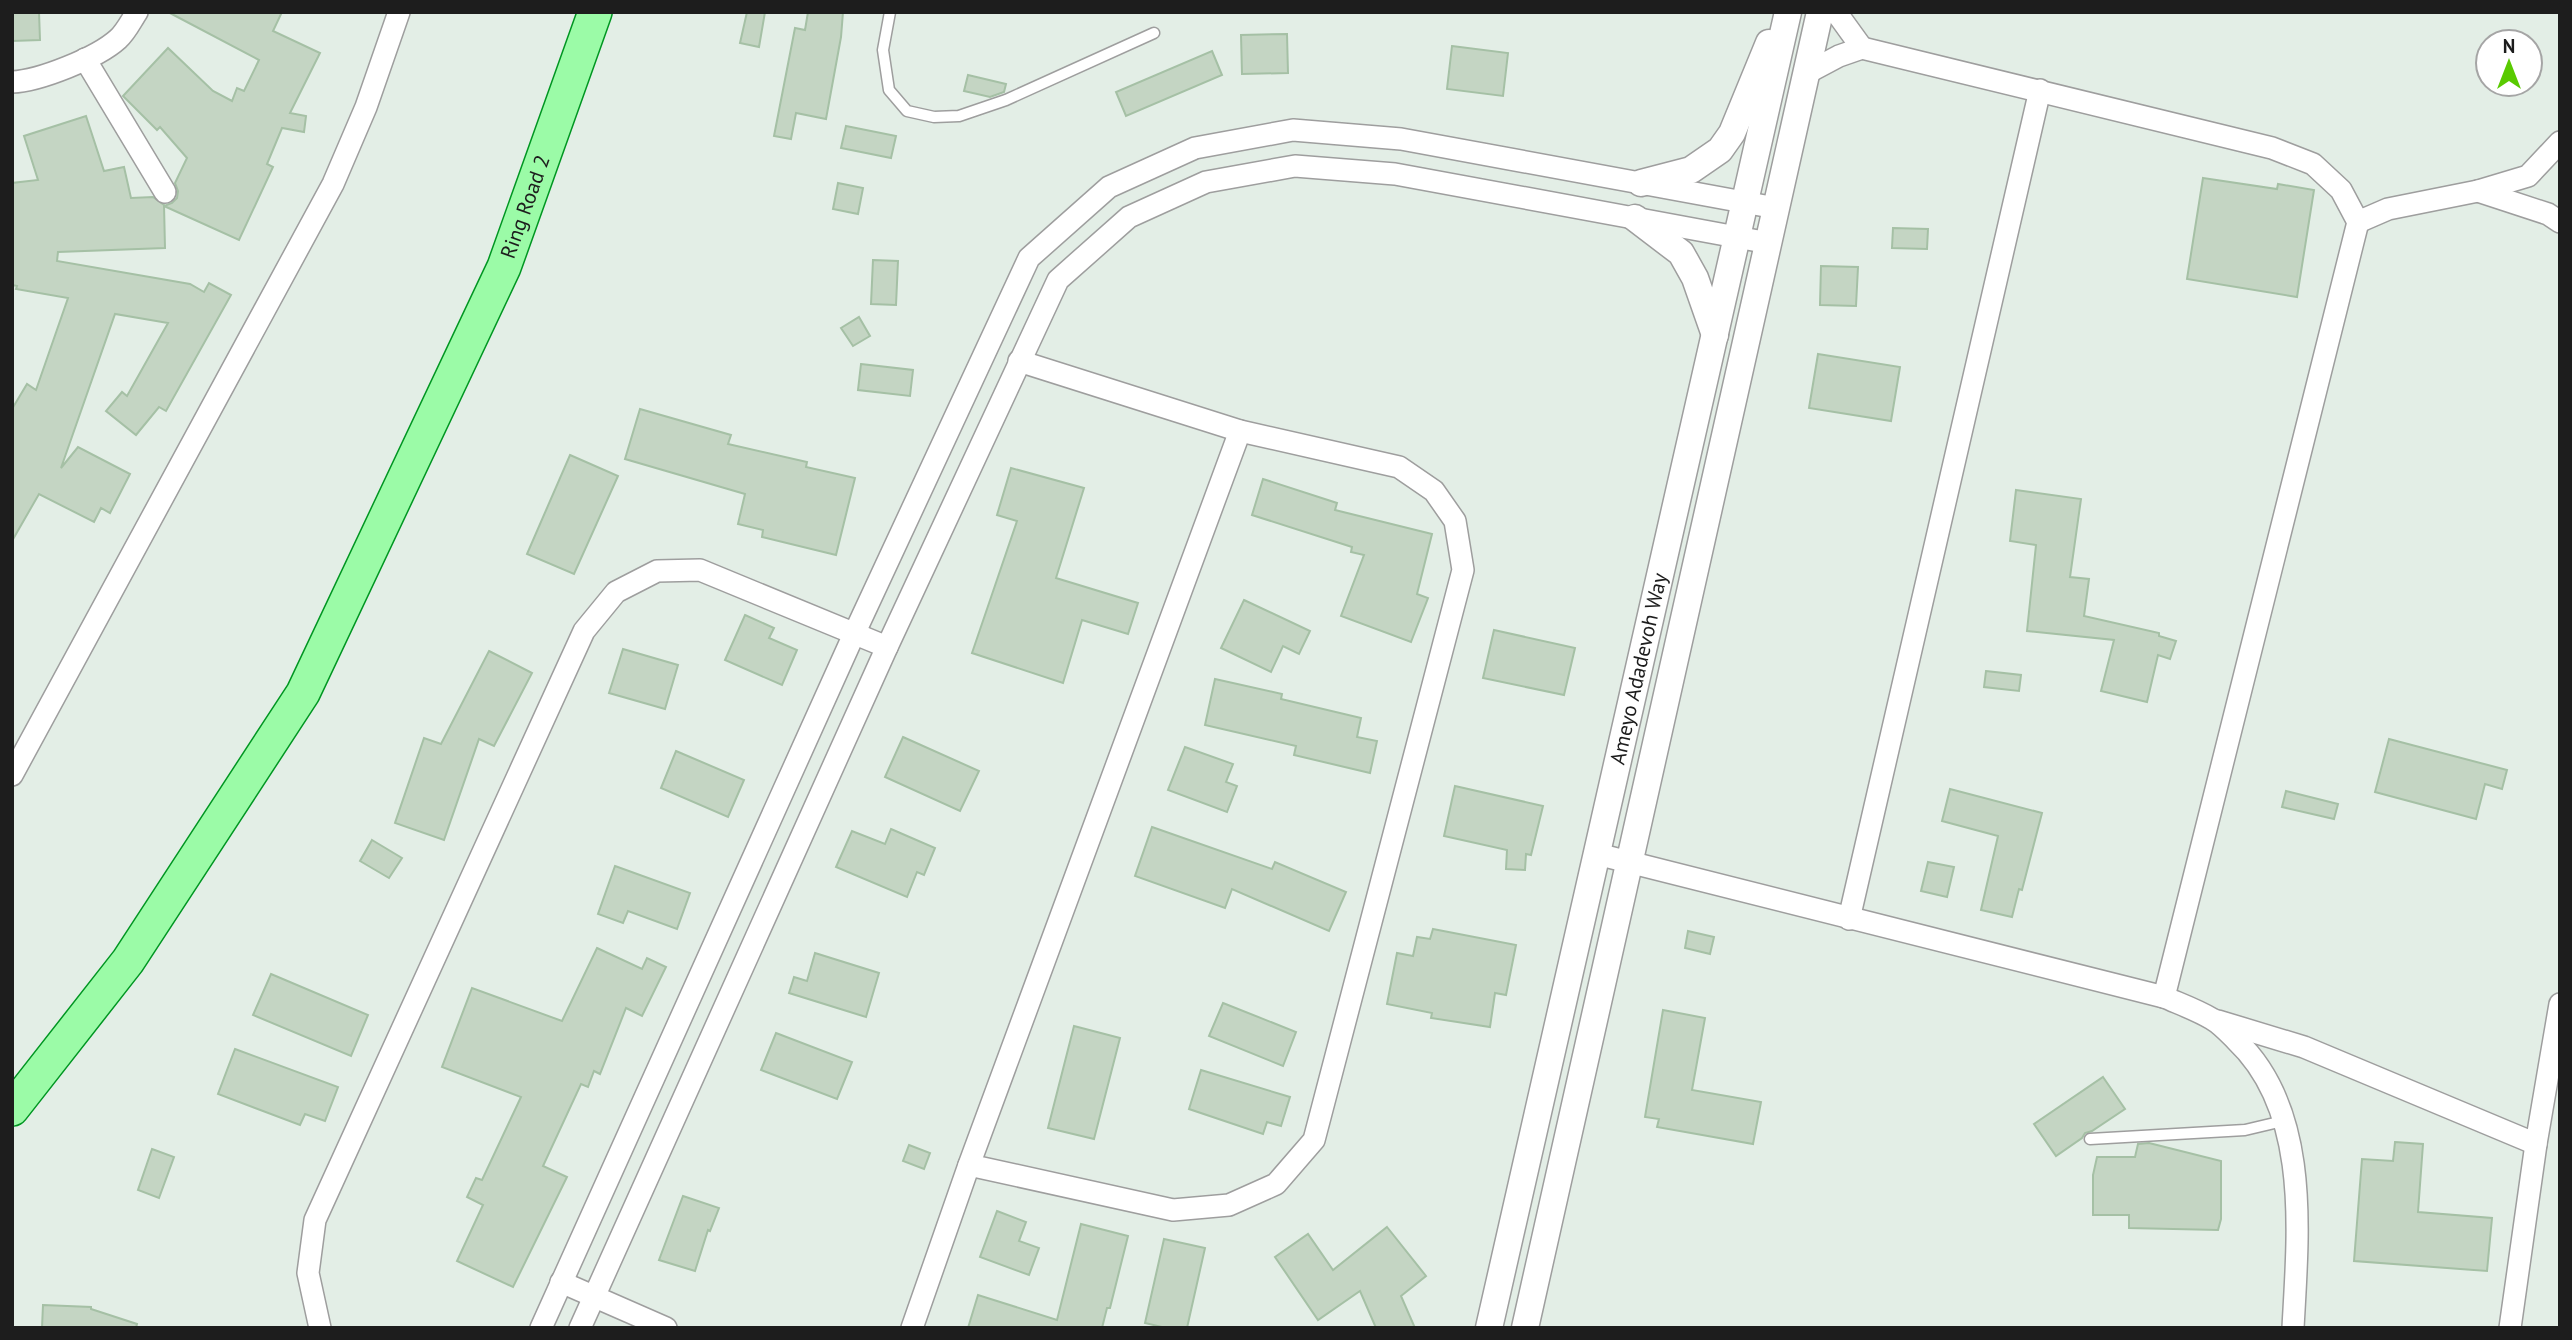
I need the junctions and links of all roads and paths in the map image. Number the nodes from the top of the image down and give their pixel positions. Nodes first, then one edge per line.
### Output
1 (137, 12) edge
2 (399, 12) edge
3 (595, 12) edge
4 (890, 12) edge
5 (1781, 12) edge
6 (1788, 12) edge
7 (1820, 12) edge
8 (1836, 12) edge
9 (1154, 33) dead end
10 (1862, 48) junction
11 (85, 59) junction
12 (1807, 73) junction
13 (12, 82) edge
14 (2040, 90) junction
15 (2560, 142) edge
16 (1641, 183) junction
17 (2478, 191) junction
18 (165, 192) dead end
19 (1745, 202) junction
20 (1776, 208) junction
21 (1635, 218) junction
22 (2358, 222) junction
23 (2560, 222) edge
24 (1737, 237) junction
25 (1769, 243) junction
26 (1715, 335) junction
27 (1019, 361) junction
28 (1240, 431) junction
29 (855, 632) junction
30 (887, 647) junction
31 (12, 775) edge
32 (1597, 854) junction
33 (1630, 863) junction
34 (1849, 919) junction
35 (2164, 997) junction
36 (2560, 1004) edge
37 (2214, 1019) junction
38 (12, 1110) edge
39 (2283, 1121) junction
40 (2090, 1139) dead end
41 (2536, 1144) junction
42 (969, 1165) junction
43 (561, 1282) junction
44 (593, 1296) junction
45 (320, 1328) edge
46 (541, 1328) edge
47 (580, 1328) edge
48 (666, 1328) edge
49 (912, 1328) edge
50 (1489, 1328) edge
51 (1525, 1328) edge
52 (2293, 1328) edge
53 (2510, 1328) edge

1 - 11 street
2 - 31 street
3 - 38 main road, Ring Road 2
4 - 9 lane
5 - 16 street
6 - 19 street, Ameyo Adadevoh Way
7 - 12 street, Ameyo Adadevoh Way
8 - 10 street
10 - 12 street
10 - 14 street
11 - 13 street
11 - 18 street
12 - 20 street, Ameyo Adadevoh Way
14 - 22 street
14 - 34 street
15 - 17 street
16 - 19 street
16 - 29 street
17 - 22 street
17 - 23 street
19 - 20 street
19 - 24 street, Ameyo Adadevoh Way
20 - 25 street, Ameyo Adadevoh Way
21 - 24 street
21 - 26 street
21 - 27 street
22 - 35 street
24 - 25 street
24 - 26 street, Ameyo Adadevoh Way
25 - 33 street, Ameyo Adadevoh Way
26 - 32 street, Ameyo Adadevoh Way
27 - 28 street
27 - 30 street
28 - 42 street
28 - 42 street
29 - 30 street
29 - 43 street
29 - 45 street
30 - 44 street
32 - 33 street
32 - 50 street, Ameyo Adadevoh Way
33 - 34 street
33 - 51 street, Ameyo Adadevoh Way
34 - 35 street
35 - 37 street
36 - 41 street
37 - 39 street
37 - 41 street
39 - 40 lane
39 - 52 street
41 - 53 street
42 - 49 street
43 - 44 street
43 - 46 street
44 - 47 street
44 - 48 street

